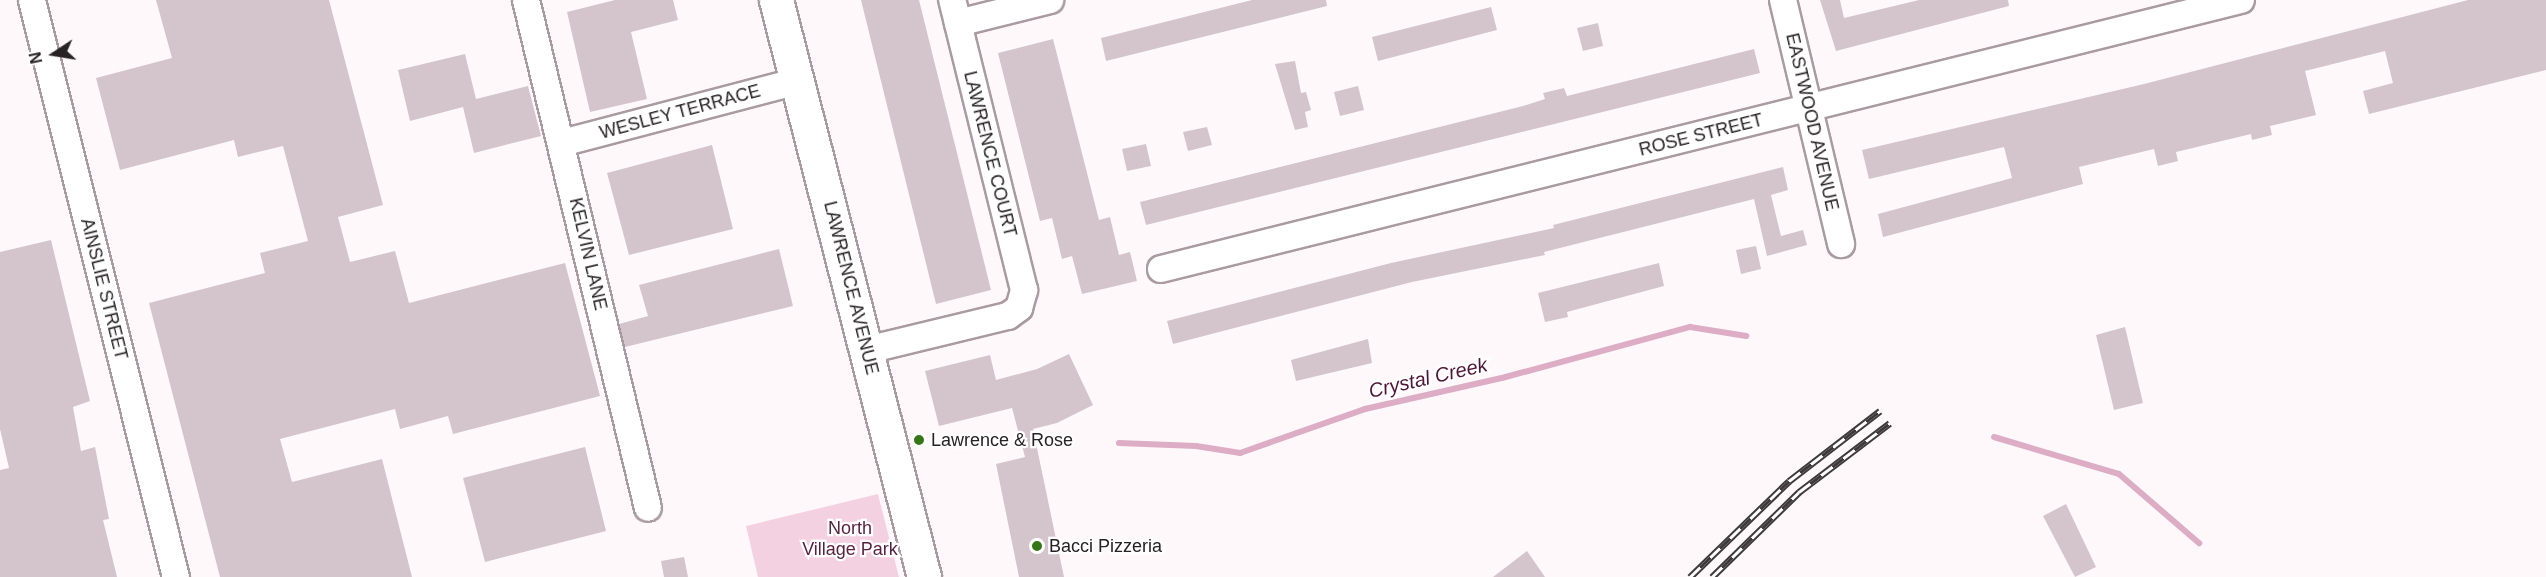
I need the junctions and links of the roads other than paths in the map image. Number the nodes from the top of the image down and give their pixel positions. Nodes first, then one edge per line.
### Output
1 (32, 0) edge
2 (526, 0) edge
3 (776, 0) edge
4 (1050, 0) edge
5 (1783, 0) edge
6 (2241, 0) edge
7 (955, 11) edge
8 (798, 81) junction
9 (1809, 108) junction
10 (562, 143) junction
11 (1841, 244) dead end
12 (1161, 269) dead end
13 (867, 350) junction
14 (648, 508) dead end
15 (176, 577) edge
16 (924, 577) edge

1 - 15 street, AINSLIE STREET
2 - 10 street, KELVIN LANE
3 - 8 main road, LAWRENCE AVENUE
4 - 7 street
5 - 9 street, EASTWOOD AVENUE
6 - 9 street, ROSE STREET
7 - 13 street, LAWRENCE COURT
8 - 10 street, WESLEY TERRACE
8 - 13 main road, LAWRENCE AVENUE
9 - 11 street, EASTWOOD AVENUE
9 - 12 street, ROSE STREET
10 - 14 street, KELVIN LANE
13 - 16 main road, LAWRENCE AVENUE

